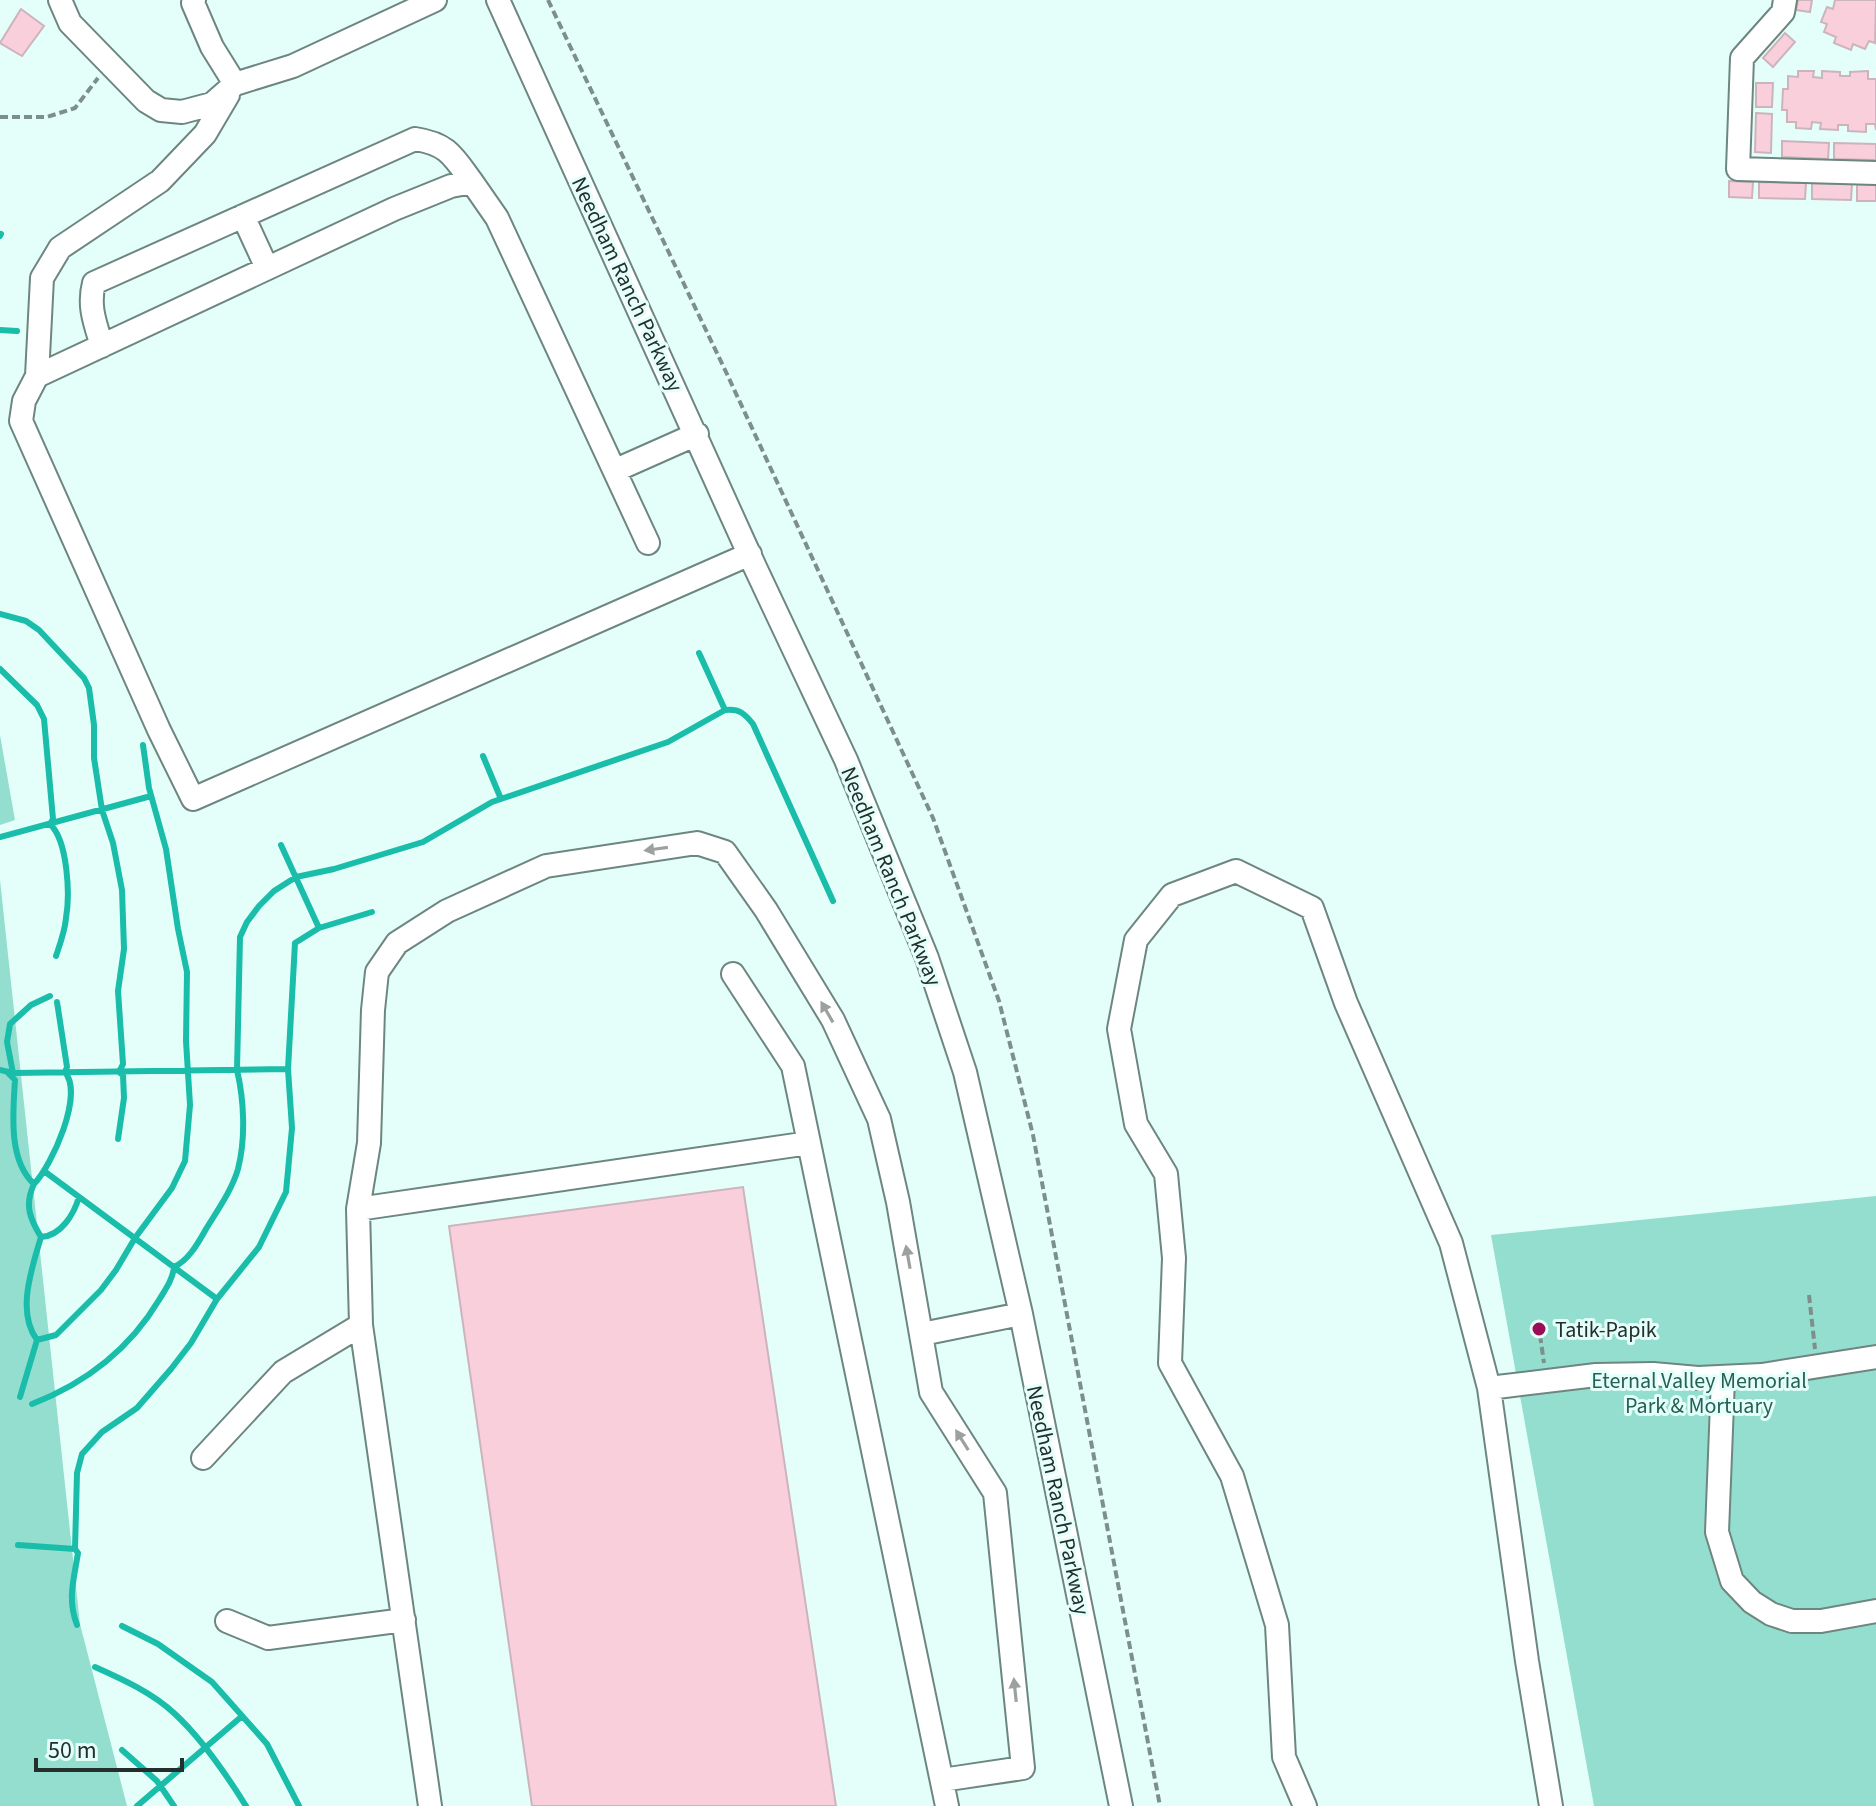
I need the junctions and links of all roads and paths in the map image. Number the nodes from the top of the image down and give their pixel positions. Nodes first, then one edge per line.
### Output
1 (60, 0) edge
2 (194, 0) edge
3 (435, 0) edge
4 (498, 0) edge
5 (1785, 0) edge
6 (109, 63) junction
7 (235, 84) junction
8 (0, 117) edge
9 (1876, 173) edge
10 (472, 182) junction
11 (243, 216) junction
12 (267, 268) junction
13 (102, 346) junction
14 (37, 376) junction
15 (697, 434) junction
16 (616, 470) junction
17 (648, 543) dead end
18 (750, 554) junction
19 (733, 974) dead end
20 (809, 1143) junction
21 (358, 1209) junction
22 (1809, 1295) dead end
23 (1021, 1314) junction
24 (361, 1325) junction
25 (922, 1334) junction
26 (1540, 1335) dead end
27 (1876, 1357) edge
28 (1816, 1367) junction
29 (1723, 1378) junction
30 (1546, 1381) junction
31 (1489, 1388) junction
32 (203, 1458) dead end
33 (1876, 1611) edge
34 (404, 1620) junction
35 (227, 1621) dead end
36 (942, 1780) junction
37 (430, 1806) edge
38 (947, 1806) edge
39 (1121, 1806) edge
40 (1305, 1806) edge
41 (1551, 1806) edge

1 - 6 street
2 - 7 street
3 - 7 street
4 - 15 street, Needham Ranch Parkway
5 - 9 street
6 - 7 street
6 - 8 path
7 - 14 street
10 - 11 street
10 - 12 street
10 - 16 street
11 - 12 street
11 - 13 street
12 - 13 street
13 - 14 street
14 - 18 street
15 - 16 street
15 - 18 street, Needham Ranch Parkway
16 - 17 street
18 - 23 street, Needham Ranch Parkway
19 - 20 street
20 - 21 street
20 - 36 street
21 - 24 street
25 -> 21 street
22 - 28 path
23 - 25 street
23 - 39 street, Needham Ranch Parkway
24 - 32 street
24 - 34 street
36 -> 25 street
26 - 30 path
27 - 28 street
28 - 29 street
29 - 30 street
29 - 33 street
30 - 31 street
31 - 40 street
31 - 41 street
34 - 35 street
34 - 37 street
36 - 38 street

